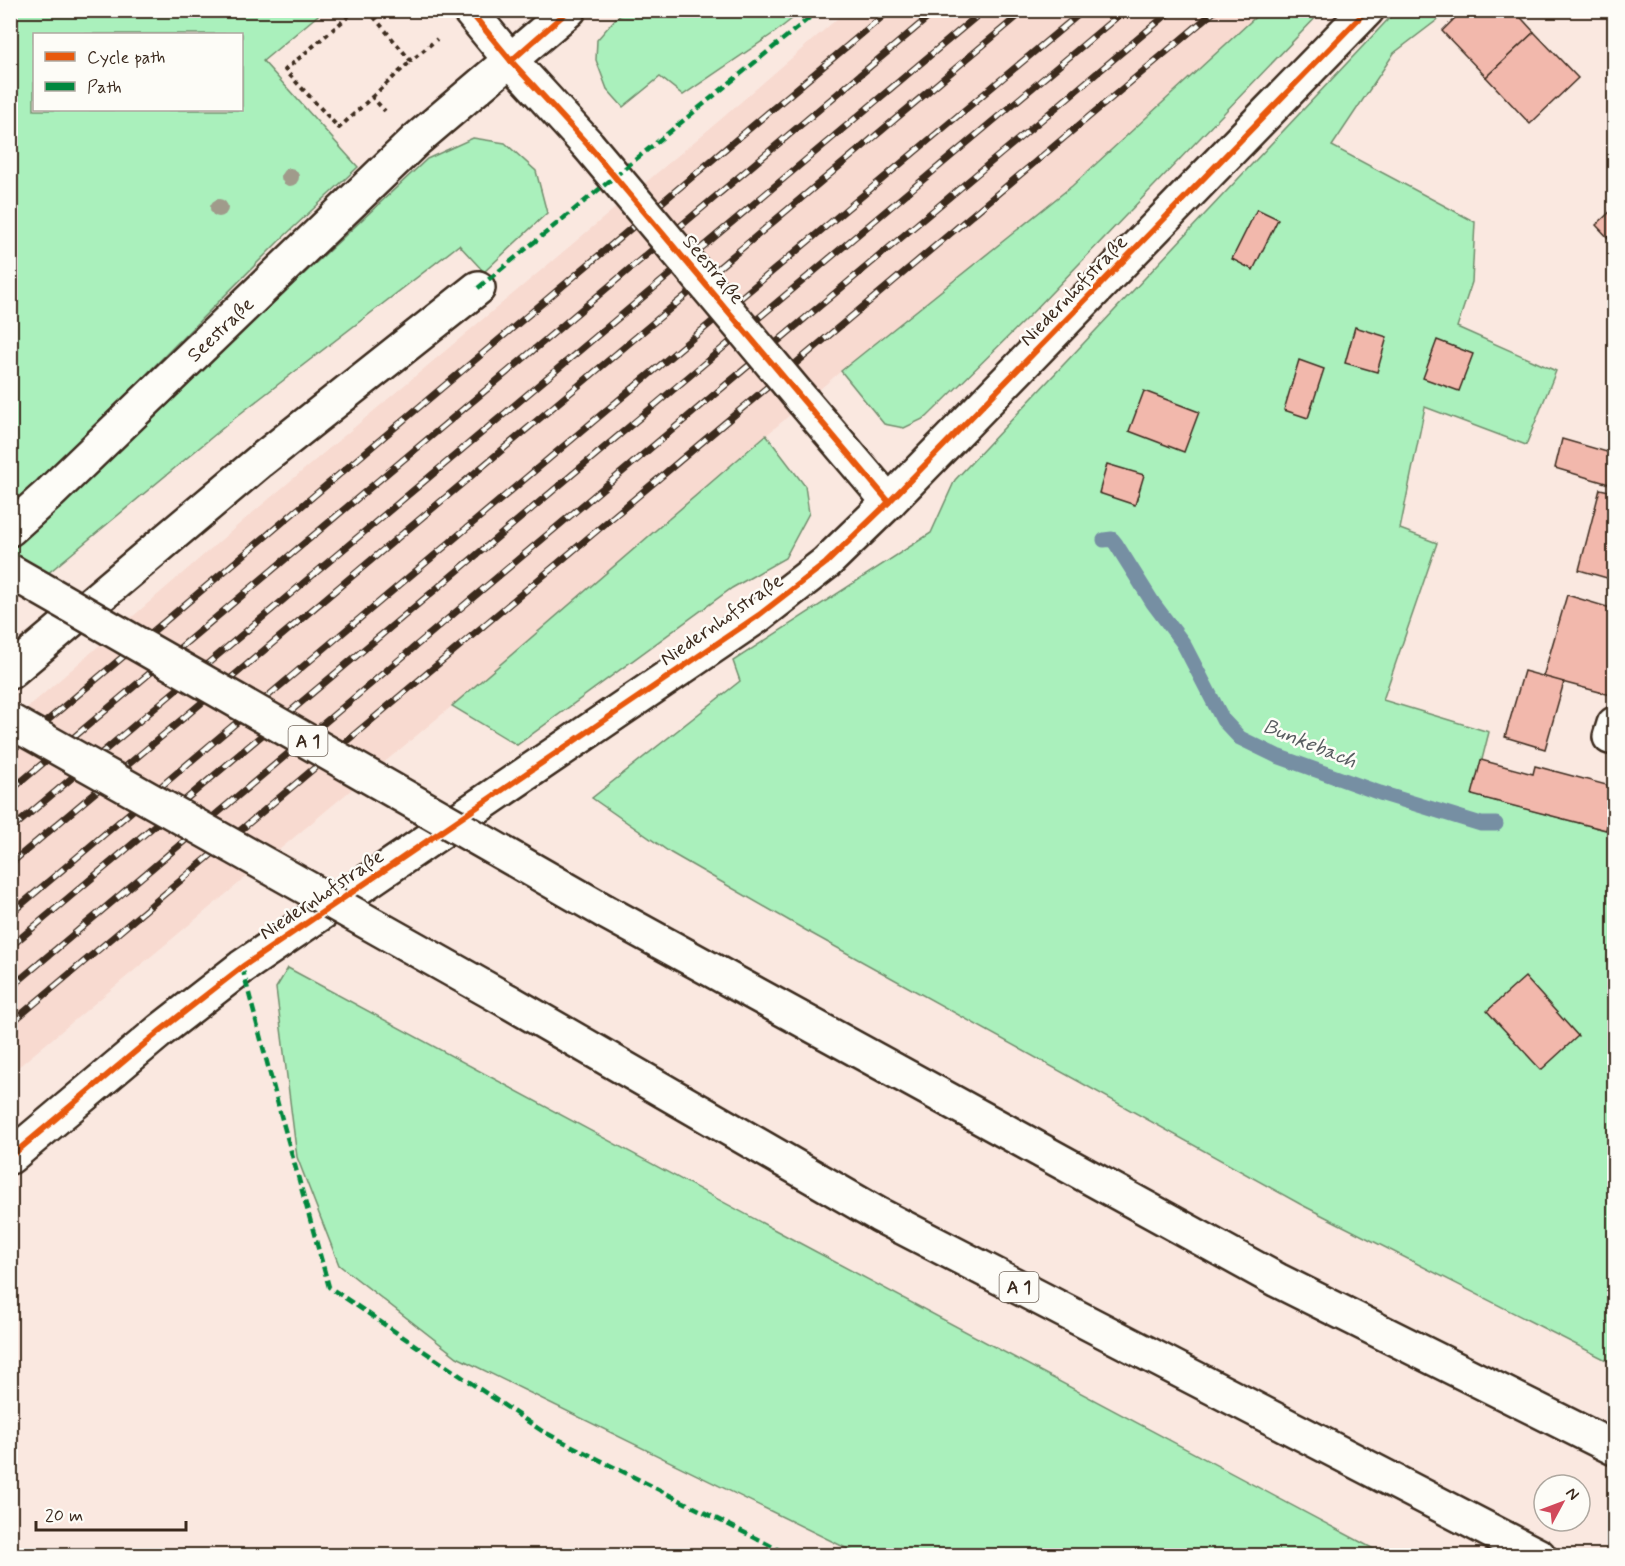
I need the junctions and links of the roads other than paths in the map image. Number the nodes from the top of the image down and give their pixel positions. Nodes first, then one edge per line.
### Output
1 (570, 10) edge
2 (1367, 10) edge
3 (469, 11) edge
4 (511, 61) junction
5 (478, 288) dead end
6 (889, 502) junction
7 (10, 529) edge
8 (10, 571) edge
9 (10, 672) edge
10 (10, 721) edge
11 (10, 1157) edge
12 (1614, 1448) edge
13 (1539, 1556) edge

1 - 4 main road, Seestraße
2 - 6 main road, Niedernhofstraße
3 - 4 main road, Seestraße
4 - 6 main road, Seestraße, bridge
4 - 7 main road, Seestraße
5 - 9 main road
6 - 11 main road, Niedernhofstraße
8 - 12 main road, A 1, bridge
10 - 13 main road, A 1, bridge

